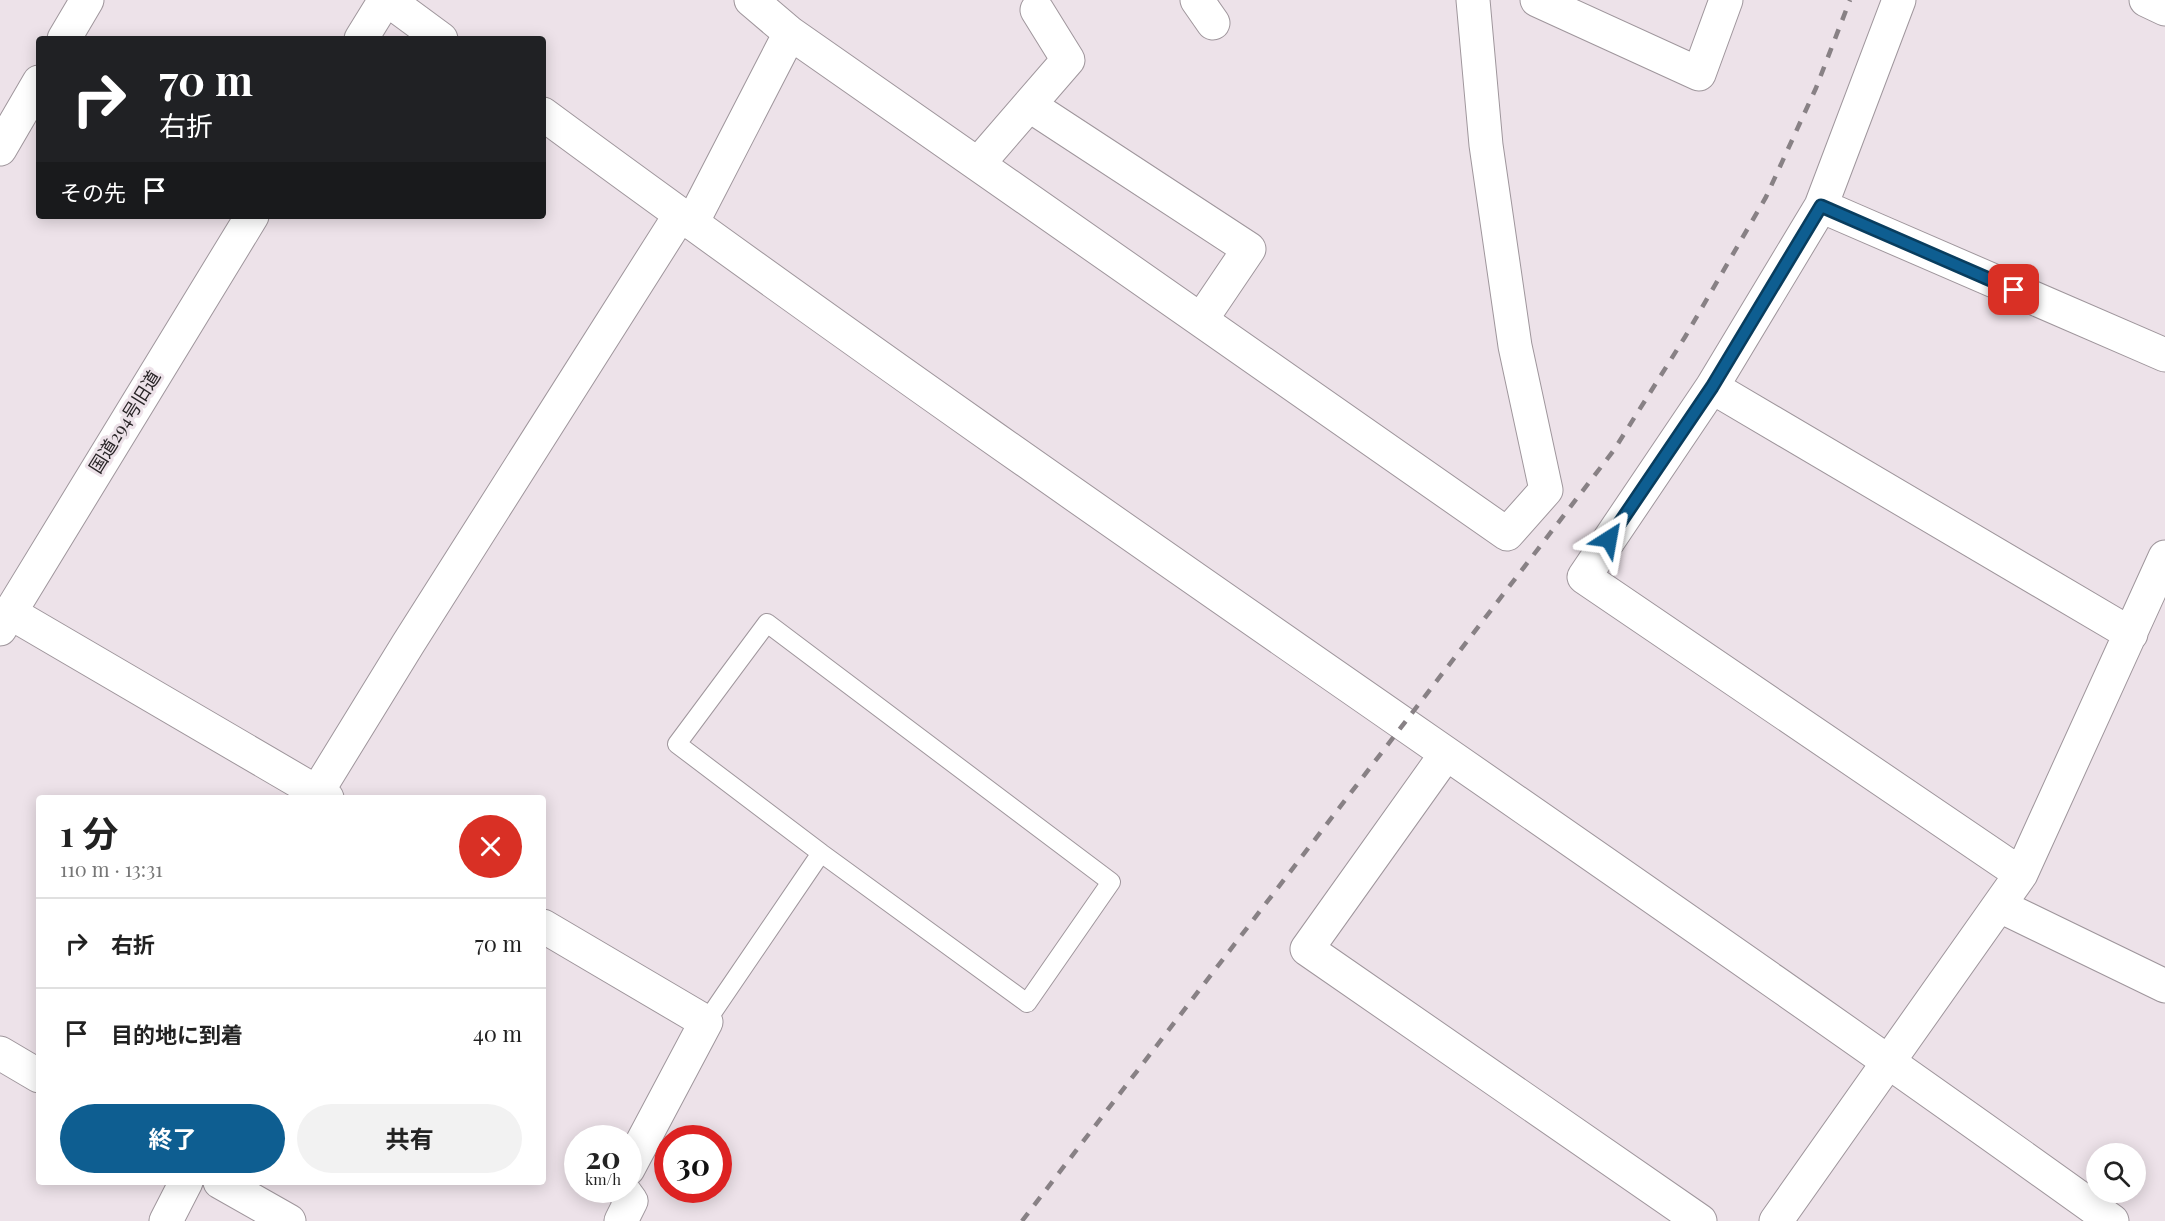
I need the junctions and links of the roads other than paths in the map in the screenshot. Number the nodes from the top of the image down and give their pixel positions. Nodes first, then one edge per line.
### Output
1 (87, 0) edge
2 (387, 0) edge
3 (751, 0) edge
4 (1473, 0) edge
5 (1726, 0) edge
6 (1899, 0) edge
7 (2146, 0) edge
8 (1550, 3) edge
9 (2165, 9) edge
10 (1036, 10) dead end
11 (790, 33) junction
12 (66, 36) edge
13 (363, 36) edge
14 (437, 36) edge
15 (36, 87) edge
16 (1029, 105) junction
17 (546, 116) edge
18 (0, 149) edge
19 (978, 164) junction
20 (1821, 206) junction
21 (250, 219) edge
22 (686, 219) junction
23 (1201, 320) junction
24 (2165, 355) edge
25 (1712, 387) junction
26 (2165, 557) edge
27 (5, 620) edge
28 (2130, 634) junction
29 (1446, 754) junction
30 (322, 795) edge
31 (821, 852) junction
32 (2021, 874) junction
33 (2000, 906) junction
34 (546, 928) edge
35 (2165, 986) edge
36 (706, 1022) junction
37 (0, 1053) edge
38 (1890, 1061) junction
39 (36, 1074) edge
40 (642, 1142) edge
41 (184, 1185) edge
42 (225, 1185) edge
43 (630, 1203) edge
44 (166, 1221) edge
45 (289, 1221) edge
46 (621, 1221) edge
47 (1700, 1221) edge
48 (1776, 1221) edge
49 (2112, 1221) edge

1 - 12 street
2 - 13 street
2 - 14 street
3 - 11 street
4 - 23 street
5 - 8 street
6 - 20 street
7 - 9 street
10 - 16 street
11 - 19 street
11 - 22 street
15 - 18 street
16 - 19 street
16 - 23 street
17 - 22 street
19 - 23 street
20 - 24 street
20 - 25 street
21 - 27 street, 国道294号旧道
22 - 29 street
22 - 30 street
25 - 28 street
25 - 32 street
26 - 28 street
27 - 30 street
28 - 32 street
29 - 38 street
29 - 47 street
31 - 31 lane
31 - 36 lane
32 - 33 street
33 - 35 street
33 - 38 street
34 - 36 street
36 - 40 street
37 - 39 street
38 - 48 street
38 - 49 street
41 - 44 street
42 - 45 street
43 - 46 street

